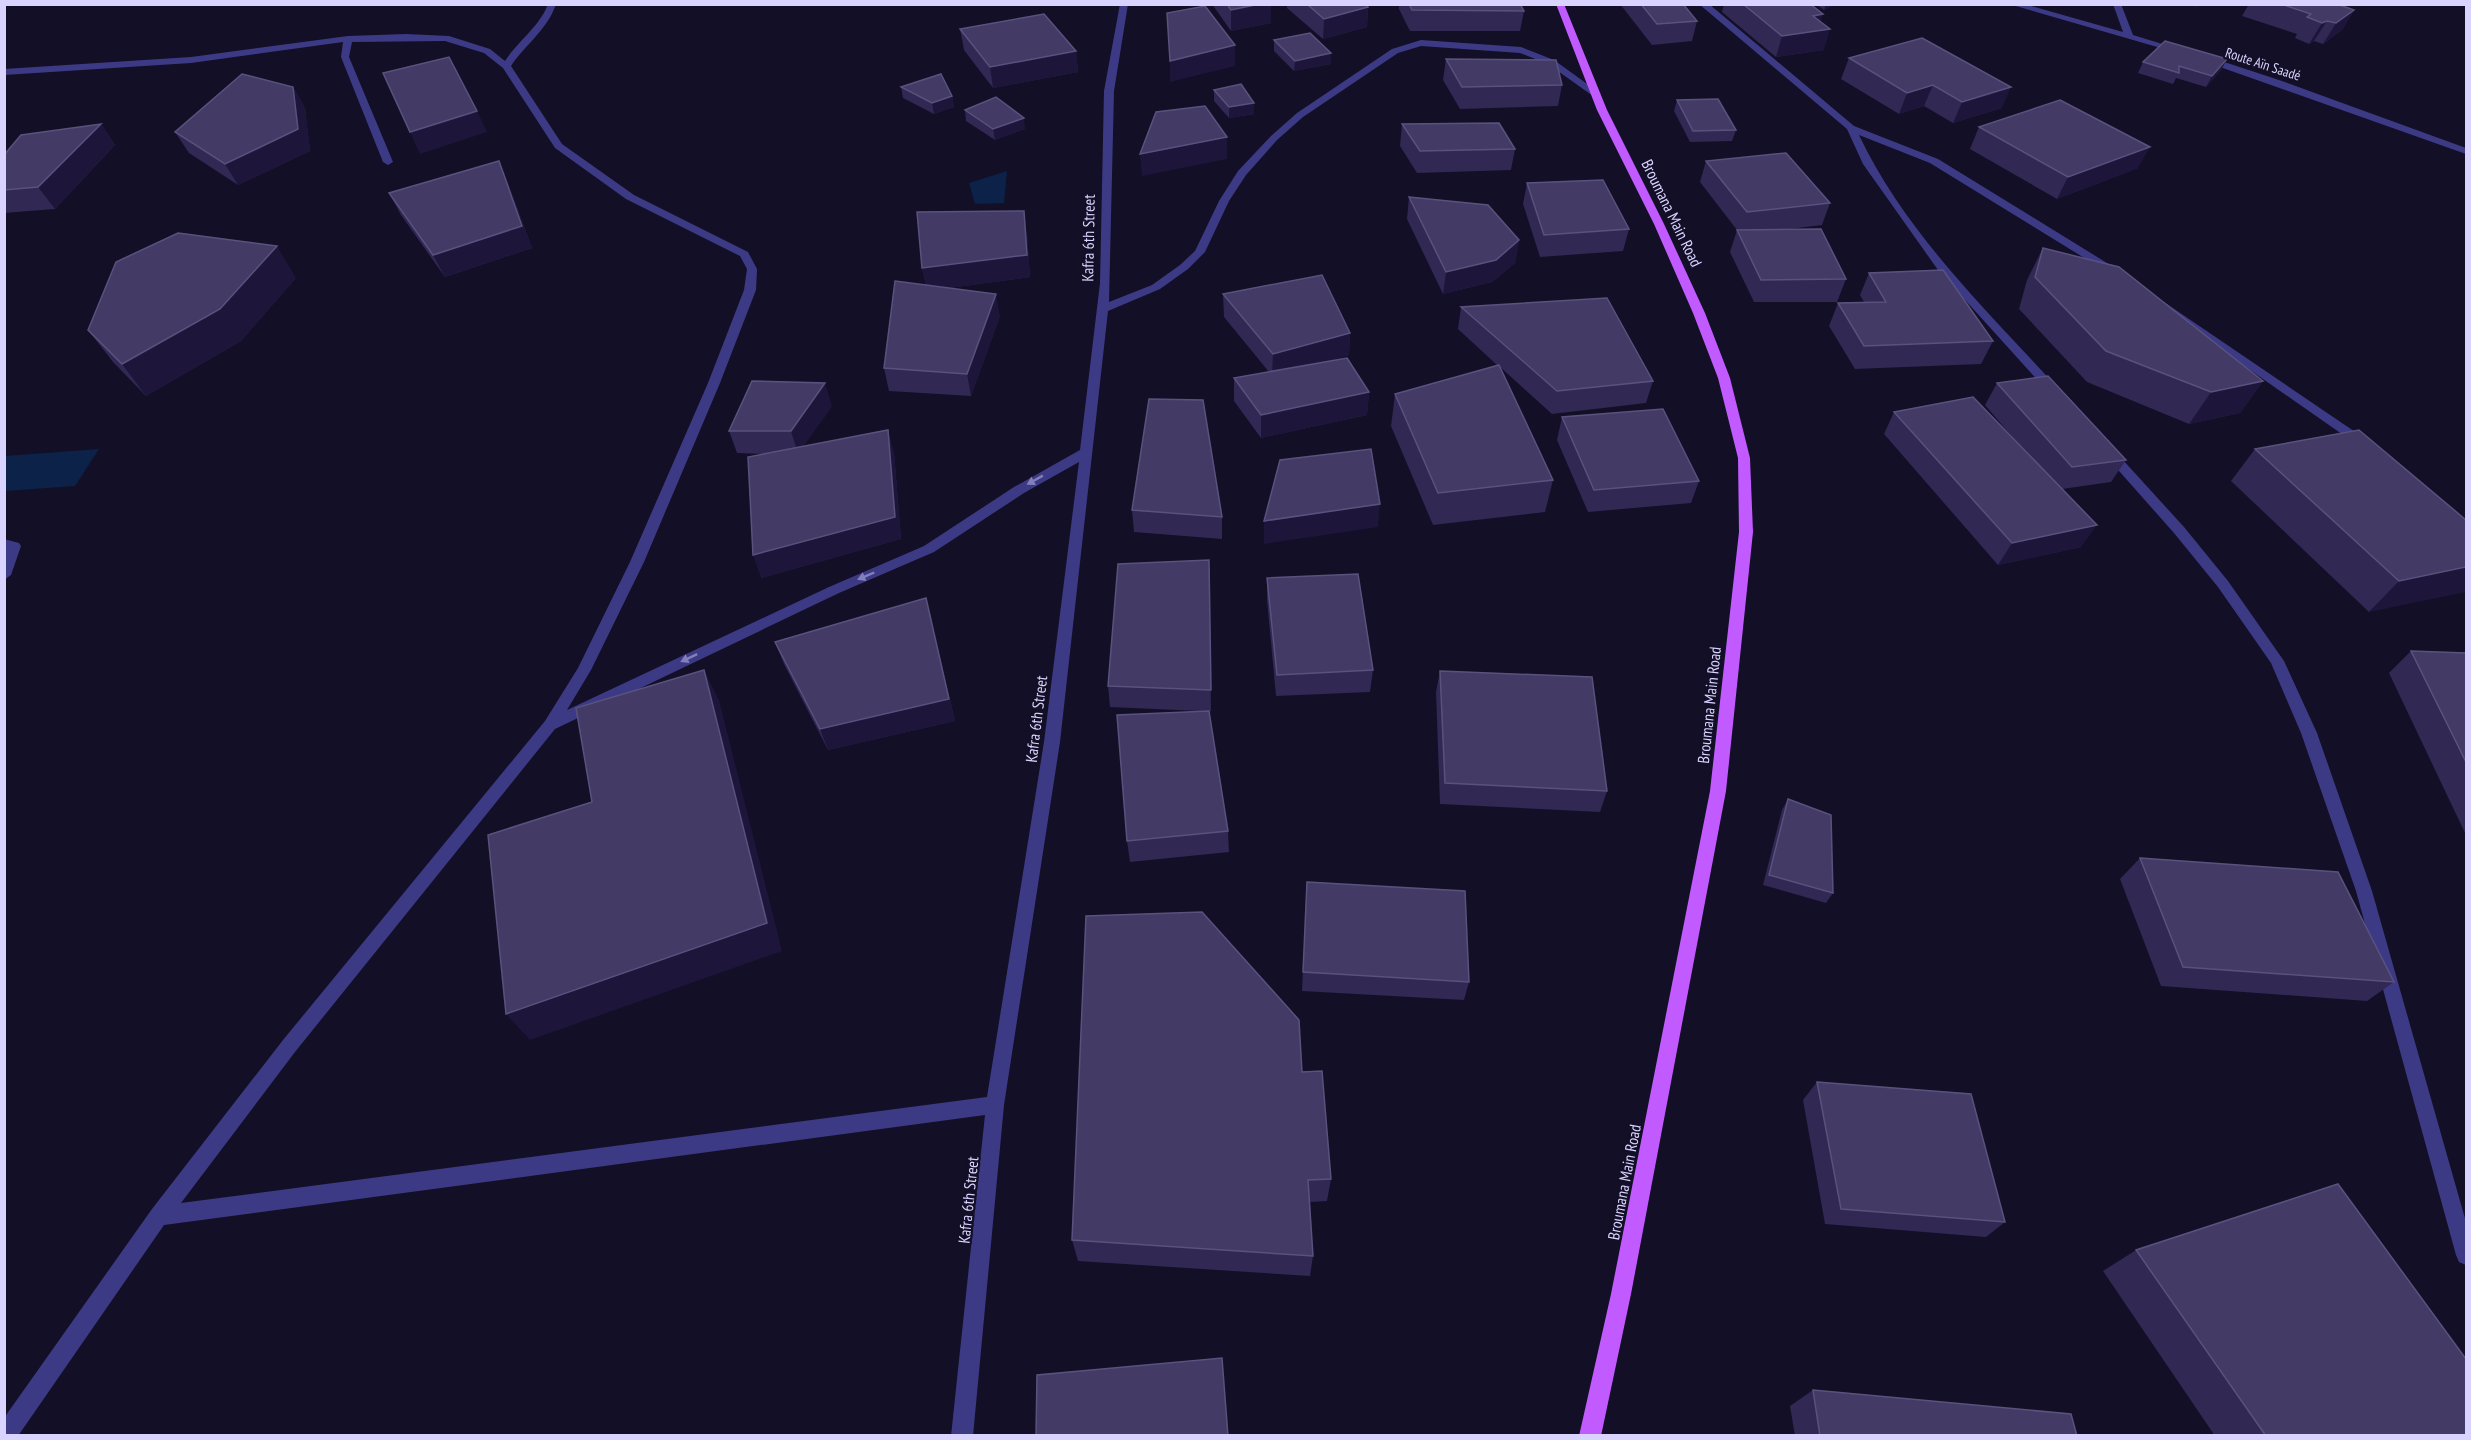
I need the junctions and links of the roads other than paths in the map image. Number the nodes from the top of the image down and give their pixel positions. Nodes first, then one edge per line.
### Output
1 (552, 4) edge
2 (1124, 4) edge
3 (1560, 4) edge
4 (1703, 4) edge
5 (2013, 4) edge
6 (2117, 4) edge
7 (2129, 36) junction
8 (348, 39) junction
9 (2188, 54) edge
10 (2200, 57) edge
11 (506, 66) junction
12 (4, 72) edge
13 (1596, 94) junction
14 (1851, 128) junction
15 (2466, 151) edge
16 (388, 162) dead end
17 (2122, 277) edge
18 (2151, 296) edge
19 (1103, 309) junction
20 (2061, 399) edge
21 (2100, 443) edge
22 (1086, 452) junction
23 (2373, 452) edge
24 (4, 544) edge
25 (4, 575) edge
26 (550, 725) junction
27 (995, 1105) junction
28 (159, 1216) junction
29 (2466, 1255) edge
30 (5, 1436) edge
31 (962, 1436) edge
32 (1590, 1436) edge

1 - 11 street
2 - 19 street, Kafra 6th Street
3 - 13 main road, Broumana Main Road
4 - 14 street
5 - 7 street
6 - 7 street
7 - 9 street
8 - 11 street
8 - 12 street
8 - 16 street
10 - 15 street, Route Aïn Saadé
11 - 26 street
13 - 19 street
13 - 32 main road, Broumana Main Road
14 - 17 street
14 - 20 street
18 - 23 street
19 - 22 street, Kafra 6th Street
21 - 29 street
22 -> 26 street
22 - 27 street, Kafra 6th Street
24 - 25 street
26 - 28 street
27 - 28 street
27 - 31 street, Kafra 6th Street
28 - 30 street

